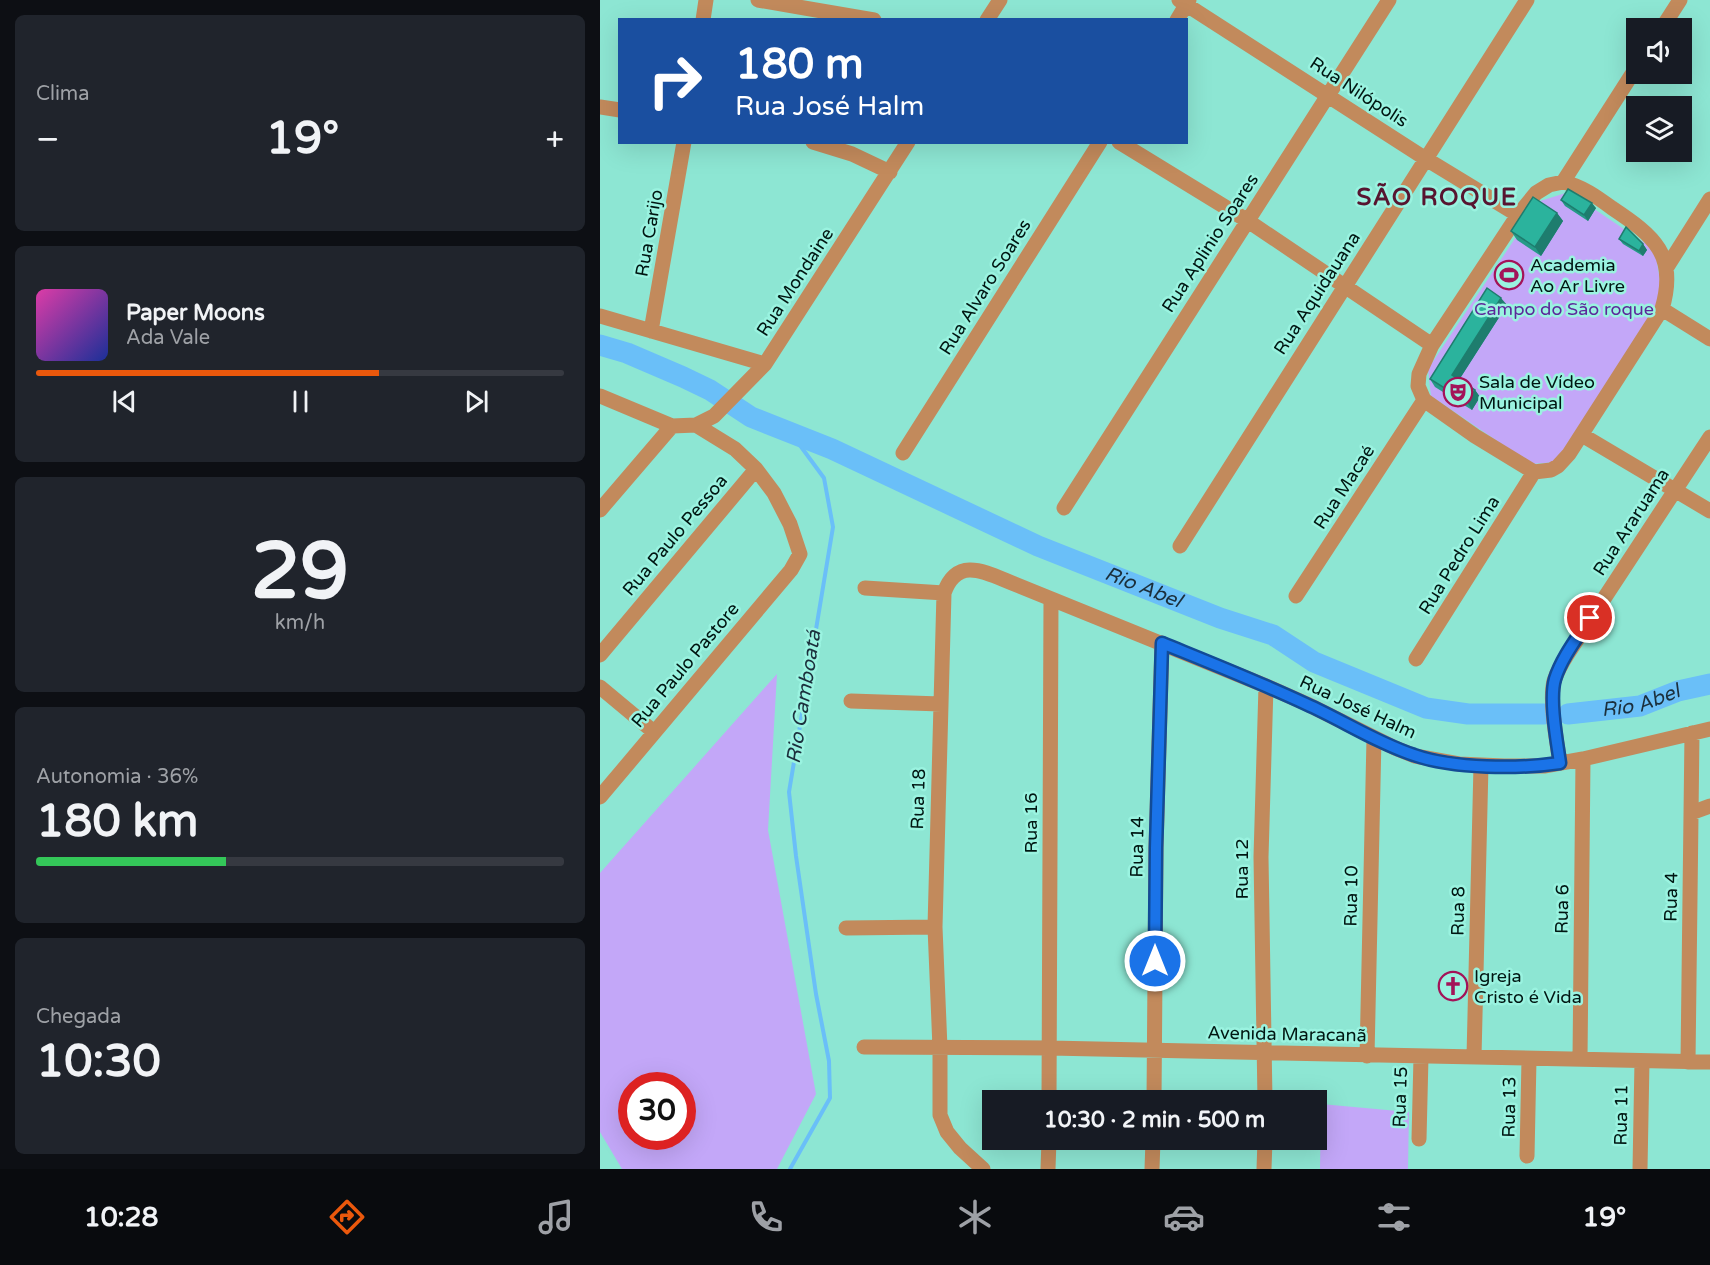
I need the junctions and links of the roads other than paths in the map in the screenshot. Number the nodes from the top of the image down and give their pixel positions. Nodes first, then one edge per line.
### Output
1 (706, 0) edge
2 (758, 0) edge
3 (1000, 0) edge
4 (1389, 0) edge
5 (1527, 0) edge
6 (1680, 0) edge
7 (1185, 2) edge
8 (703, 18) edge
9 (862, 18) edge
10 (988, 18) edge
11 (1178, 18) edge
12 (1668, 18) edge
13 (1626, 84) edge
14 (1329, 95) junction
15 (600, 107) edge
16 (618, 110) edge
17 (684, 144) edge
18 (820, 144) edge
19 (907, 144) edge
20 (1099, 144) edge
21 (1122, 144) edge
22 (1426, 159) junction
23 (890, 172) junction
24 (1563, 182) junction
25 (1710, 199) edge
26 (1518, 215) junction
27 (1248, 221) junction
28 (1667, 267) junction
29 (1344, 286) junction
30 (1662, 309) junction
31 (600, 316) edge
32 (651, 331) junction
33 (1710, 339) edge
34 (1432, 345) junction
35 (765, 364) junction
36 (600, 396) edge
37 (1424, 400) junction
38 (696, 425) junction
39 (672, 426) junction
40 (1582, 435) junction
41 (1710, 437) edge
42 (903, 453) dead end
43 (756, 469) junction
44 (1534, 472) junction
45 (1674, 491) junction
46 (1064, 508) dead end
47 (600, 510) edge
48 (1710, 511) edge
49 (1180, 546) dead end
50 (865, 588) dead end
51 (944, 592) junction
52 (1296, 596) dead end
53 (1051, 599) junction
54 (1162, 643) junction
55 (600, 655) edge
56 (1416, 659) dead end
57 (1266, 686) junction
58 (600, 687) edge
59 (851, 701) dead end
60 (941, 704) junction
61 (1710, 729) edge
62 (654, 732) junction
63 (1692, 733) junction
64 (1374, 738) junction
65 (1583, 759) junction
66 (1560, 763) junction
67 (1481, 765) junction
68 (600, 797) edge
69 (1710, 806) edge
70 (1691, 813) junction
71 (935, 927) junction
72 (846, 928) dead end
73 (864, 1047) dead end
74 (940, 1048) junction
75 (1050, 1048) junction
76 (1155, 1051) junction
77 (1263, 1053) junction
78 (1366, 1056) junction
79 (1421, 1057) junction
80 (1474, 1058) junction
81 (1529, 1059) junction
82 (1580, 1059) junction
83 (1642, 1061) junction
84 (1688, 1062) junction
85 (1710, 1062) edge
86 (1049, 1090) edge
87 (1154, 1090) edge
88 (1265, 1090) edge
89 (1419, 1139) dead end
90 (1049, 1150) edge
91 (1153, 1150) edge
92 (1265, 1150) edge
93 (1527, 1156) dead end
94 (983, 1169) edge
95 (1048, 1169) edge
96 (1152, 1169) edge
97 (1264, 1169) edge
98 (1640, 1169) edge

1 - 8 street
2 - 9 street
3 - 10 street
4 - 14 street, Rua Aplinio Soares
5 - 22 street, Rua Aquidauana
6 - 12 street
7 - 11 street
7 - 14 street, Rua Nilópolis
13 - 24 street
14 - 22 street, Rua Nilópolis
14 - 27 street, Rua Aplinio Soares
15 - 16 street
17 - 32 street, Rua Carijo
18 - 23 street
19 - 23 street, Rua Mondaine
20 - 42 street, Rua Alvaro Soares
21 - 27 street
22 - 26 street, Rua Nilópolis
22 - 29 street, Rua Aquidauana
23 - 35 street, Rua Mondaine
24 - 26 street
24 - 28 street
25 - 28 street
26 - 34 street
27 - 29 street
27 - 46 street, Rua Aplinio Soares
28 - 30 street
29 - 34 street
29 - 49 street, Rua Aquidauana
30 - 33 street
30 - 40 street
31 - 32 street
32 - 35 street
34 - 37 street
35 - 38 street, Rua Mondaine
36 - 39 street
37 - 44 street
37 - 52 street, Rua Macaé
38 - 39 street
38 - 43 street
39 - 47 street
40 - 44 street
40 - 45 street
41 - 45 street, Rua Araruama
43 - 55 street, Rua Paulo Pessoa
43 - 62 street, Rua Paulo Pastore
44 - 56 street, Rua Pedro Lima
45 - 48 street
45 - 66 street, Rua Araruama
50 - 51 street
51 - 53 street, Rua José Halm
51 - 60 street, Rua 18
53 - 54 street, Rua José Halm
53 - 75 street, Rua 16
54 - 57 street, Rua José Halm
54 - 76 street, Rua 14
57 - 64 street, Rua José Halm
57 - 77 street, Rua 12
58 - 62 street
59 - 60 street
60 - 71 street, Rua 18
61 - 63 street, Rua José Halm
62 - 68 street, Rua Paulo Pastore
63 - 65 street, Rua José Halm
63 - 70 street, Rua 4
64 - 67 street, Rua José Halm
64 - 78 street, Rua 10
65 - 66 street, Rua José Halm
65 - 82 street, Rua 6
66 - 67 street, Rua José Halm
67 - 80 street, Rua 8
69 - 70 street
70 - 84 street, Rua 4
71 - 72 street
71 - 74 street, Rua 18
73 - 74 street, Avenida Maracanã
74 - 75 street, Avenida Maracanã
74 - 94 street, Rua 18
75 - 76 street, Avenida Maracanã
75 - 86 street, Rua 16
76 - 77 street, Avenida Maracanã
76 - 87 street, Rua 14
77 - 78 street, Avenida Maracanã
77 - 88 street, Rua 12
78 - 79 street, Avenida Maracanã
79 - 80 street, Avenida Maracanã
79 - 89 street, Rua 15
80 - 81 street, Avenida Maracanã
81 - 82 street, Avenida Maracanã
81 - 93 street, Rua 13
82 - 83 street, Avenida Maracanã
83 - 84 street, Avenida Maracanã
83 - 98 street, Rua 11
84 - 85 street, Avenida Maracanã
90 - 95 street
91 - 96 street
92 - 97 street

